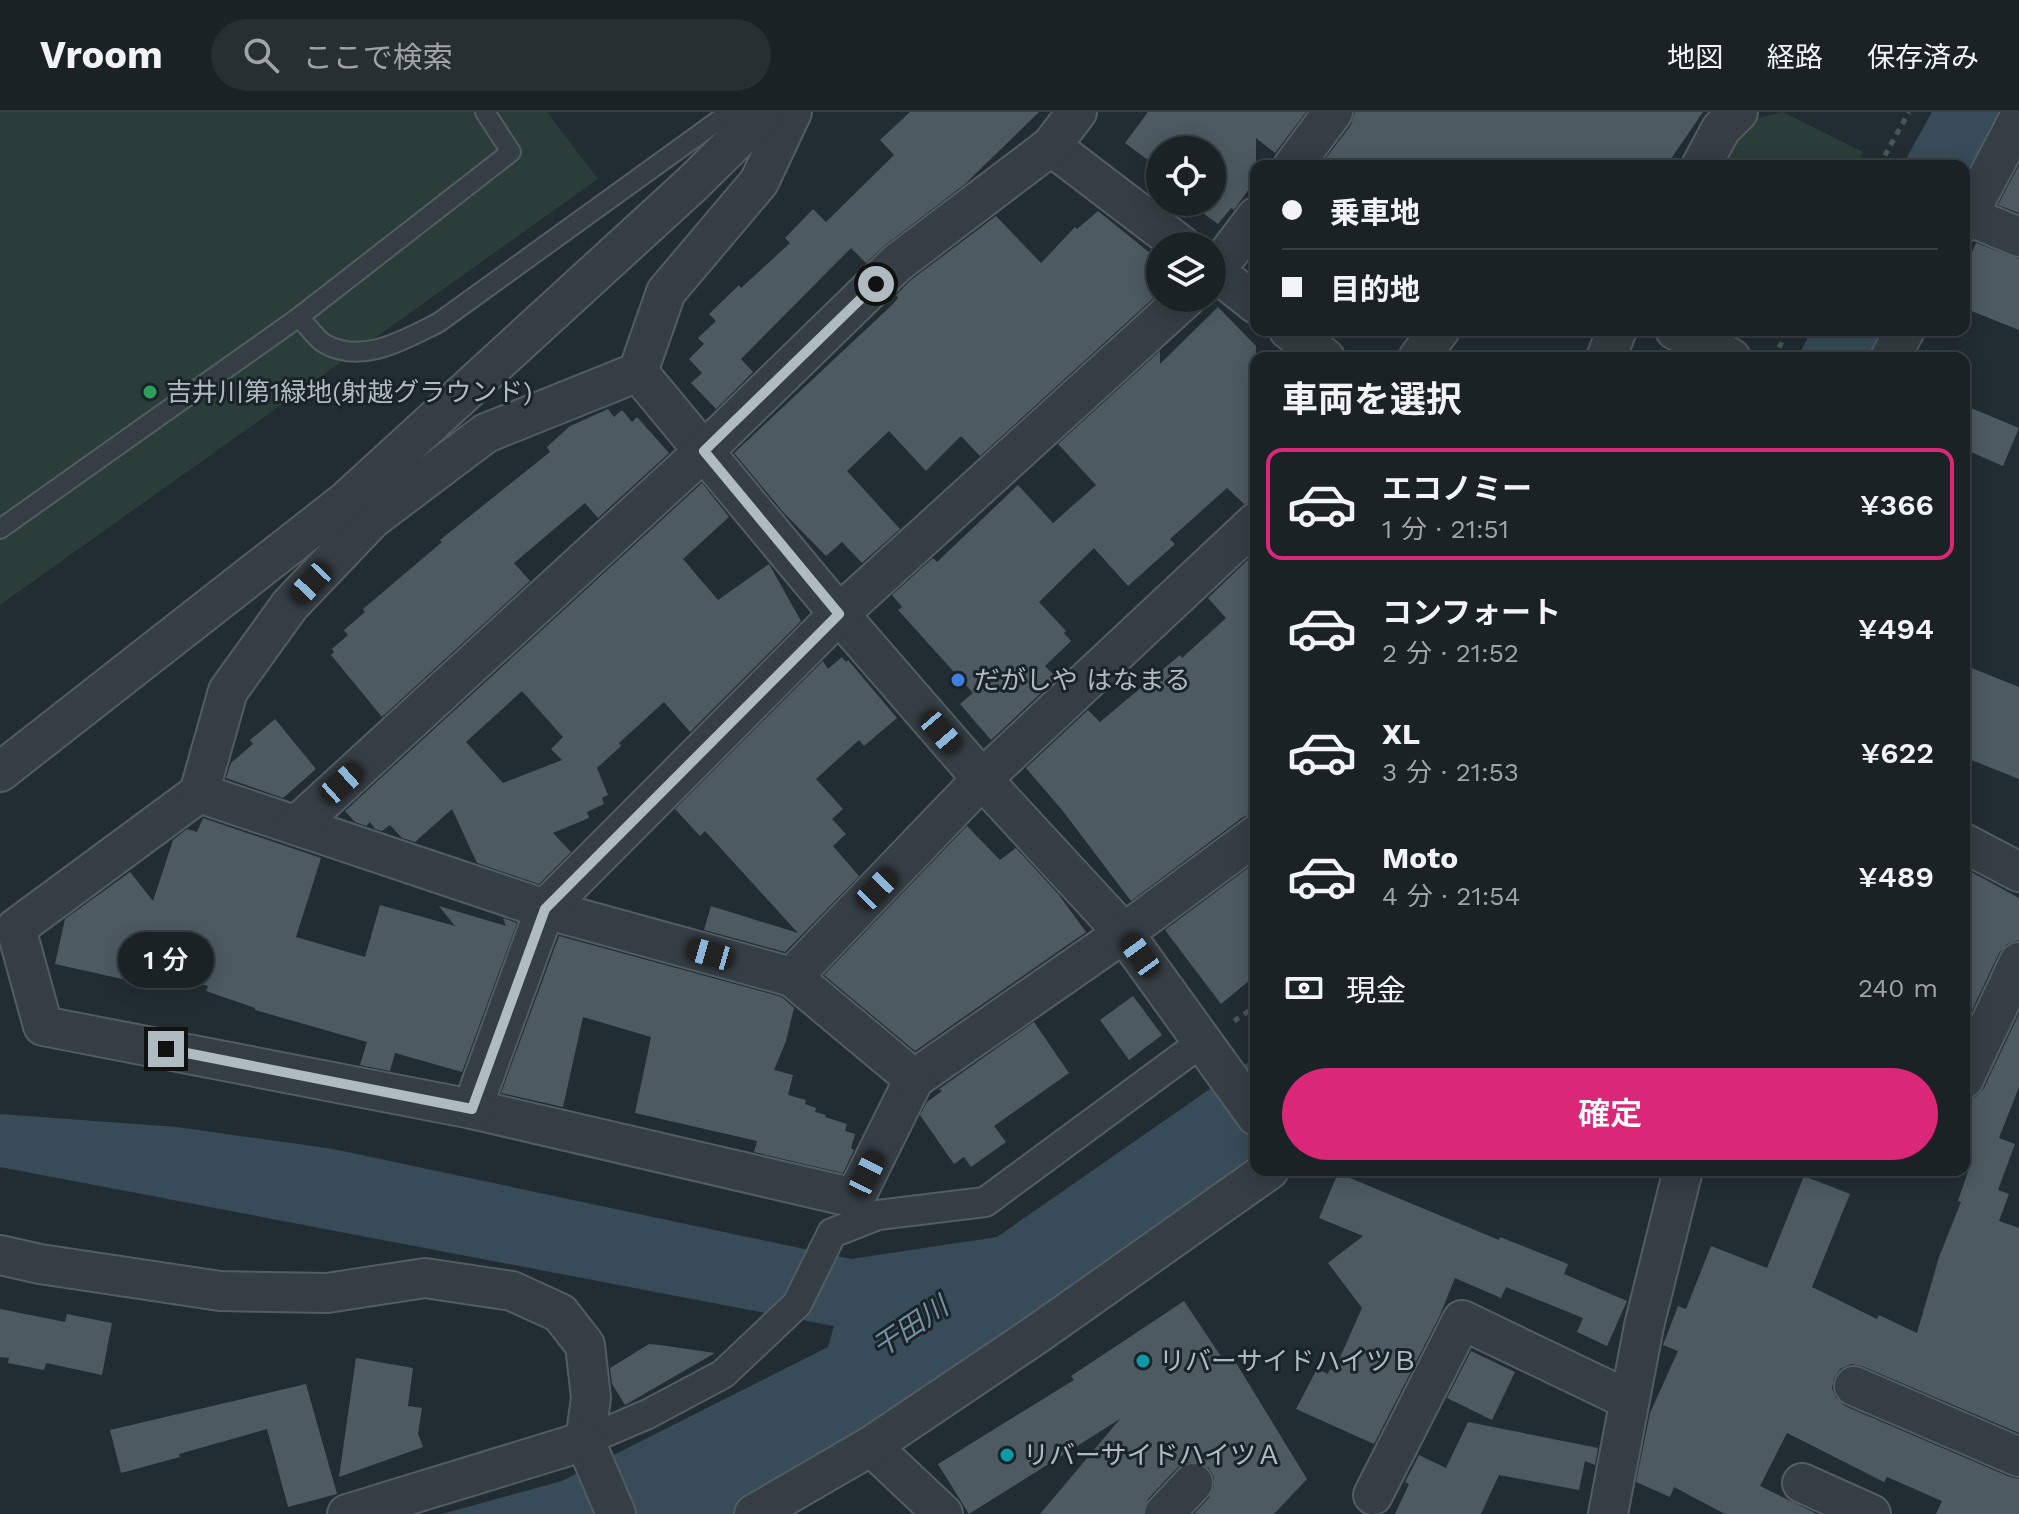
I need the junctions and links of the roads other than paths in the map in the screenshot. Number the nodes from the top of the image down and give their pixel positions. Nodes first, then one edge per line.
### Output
1 (485, 112) edge
2 (730, 112) edge
3 (765, 112) edge
4 (792, 112) edge
5 (1077, 112) edge
6 (1333, 112) edge
7 (1738, 112) edge
8 (2019, 118) edge
9 (1051, 146) junction
10 (1297, 160) edge
11 (1704, 160) edge
12 (1970, 211) edge
13 (1970, 220) edge
14 (1250, 225) edge
15 (1164, 232) edge
16 (2019, 237) edge
17 (1226, 255) edge
18 (1226, 282) edge
19 (1250, 300) edge
20 (1171, 312) edge
21 (299, 317) junction
22 (1297, 336) edge
23 (1435, 336) edge
24 (1687, 336) edge
25 (1317, 352) edge
26 (1423, 352) edge
27 (1719, 352) edge
28 (638, 372) junction
29 (704, 451) junction
30 (1250, 528) edge
31 (0, 529) edge
32 (839, 614) junction
33 (0, 772) edge
34 (982, 779) junction
35 (199, 793) junction
36 (297, 825) junction
37 (1250, 839) edge
38 (1970, 846) edge
39 (2019, 872) edge
40 (545, 909) junction
41 (1124, 933) junction
42 (2019, 962) edge
43 (792, 977) junction
44 (1208, 1050) junction
45 (1970, 1066) edge
46 (914, 1079) junction
47 (1250, 1108) edge
48 (472, 1109) junction
49 (1261, 1176) edge
50 (1682, 1176) edge
51 (0, 1255) edge
52 (1854, 1386) dead end
53 (1629, 1400) junction
54 (587, 1446) junction
55 (871, 1446) junction
56 (2019, 1457) edge
57 (1193, 1483) dead end
58 (1802, 1483) dead end
59 (1373, 1495) dead end
60 (765, 1511) edge
61 (347, 1514) edge
62 (616, 1514) edge
63 (943, 1514) edge
64 (1164, 1514) edge
65 (1608, 1514) edge
66 (1871, 1514) edge

1 - 21 lane
2 - 21 lane
3 - 33 street
4 - 28 street
5 - 9 street
6 - 10 street
7 - 11 street
8 - 12 street
9 - 15 street
9 - 29 street
13 - 16 street
14 - 17 street
18 - 19 street
20 - 32 street
21 - 31 lane
22 - 25 street
23 - 26 street
24 - 27 street
28 - 29 street
28 - 35 street
29 - 32 street
29 - 36 street
30 - 34 street
32 - 34 street
32 - 40 street
34 - 41 street
34 - 43 street
35 - 36 street
35 - 48 street
36 - 40 street
37 - 41 street
38 - 39 street
40 - 43 street
40 - 48 street
41 - 44 street
41 - 46 street
42 - 45 street
43 - 46 street
44 - 47 street
44 - 54 street
46 - 48 street
49 - 55 street
50 - 53 street
51 - 54 street
52 - 56 street
53 - 59 street
53 - 65 street
54 - 61 street
54 - 62 street
55 - 60 street
55 - 63 street
57 - 64 street
58 - 66 street

